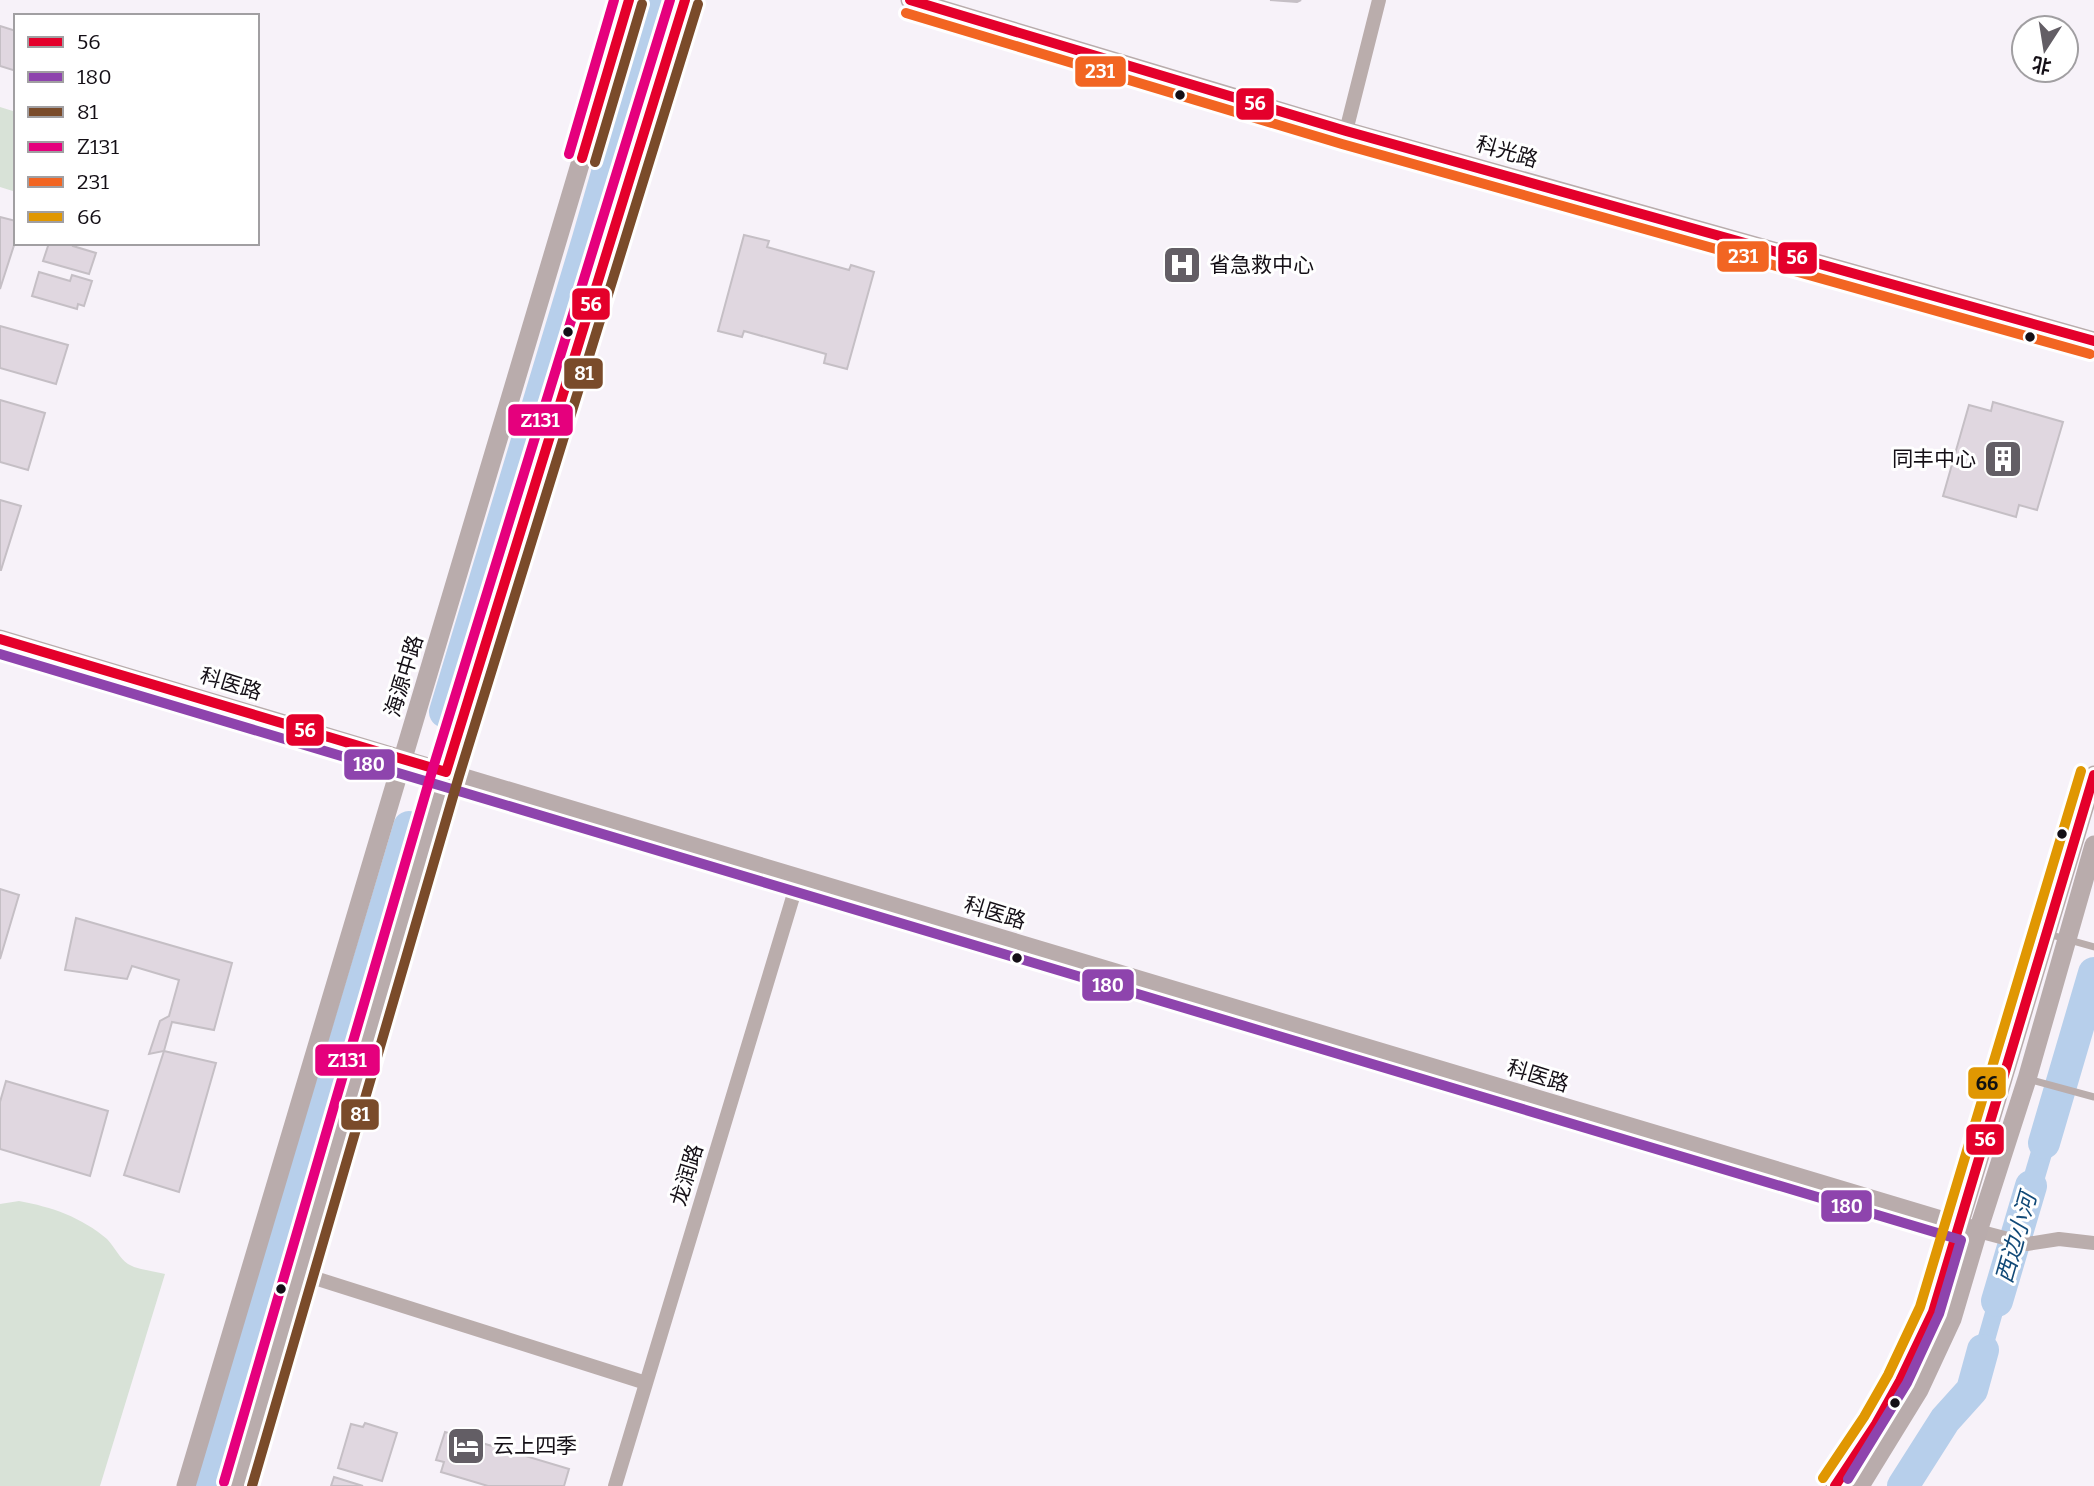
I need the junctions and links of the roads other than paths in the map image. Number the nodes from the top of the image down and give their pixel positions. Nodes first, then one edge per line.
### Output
1 (629, 0) edge
2 (685, 0) edge
3 (910, 0) edge
4 (1379, 0) edge
5 (1346, 131) junction
6 (2094, 341) edge
7 (0, 639) edge
8 (404, 759) junction
9 (446, 772) junction
10 (2094, 775) edge
11 (2094, 845) edge
12 (799, 877) junction
13 (2066, 939) junction
14 (2094, 947) edge
15 (2037, 1081) junction
16 (2094, 1097) edge
17 (1968, 1229) junction
18 (2094, 1243) edge
19 (299, 1273) junction
20 (646, 1383) junction
21 (186, 1486) edge
22 (237, 1486) edge
23 (615, 1486) edge
24 (1835, 1486) edge
25 (1860, 1486) edge

1 - 8 main road, 海源中路
2 - 9 main road
3 - 5 main road, 科光路
4 - 5 street
5 - 6 main road, 科光路
7 - 8 main road, 科医路
8 - 9 main road, 科医路
8 - 21 main road, 海源中路
9 - 12 main road, 科医路
9 - 19 main road
10 - 13 main road
11 - 13 main road
12 - 17 main road, 科医路
12 - 20 street, 龙润路
13 - 14 lane
13 - 15 main road
13 - 17 main road
15 - 16 lane
15 - 17 main road
17 - 18 street
17 - 24 main road
17 - 25 main road
19 - 20 street
19 - 22 main road
20 - 23 street, 龙润路

